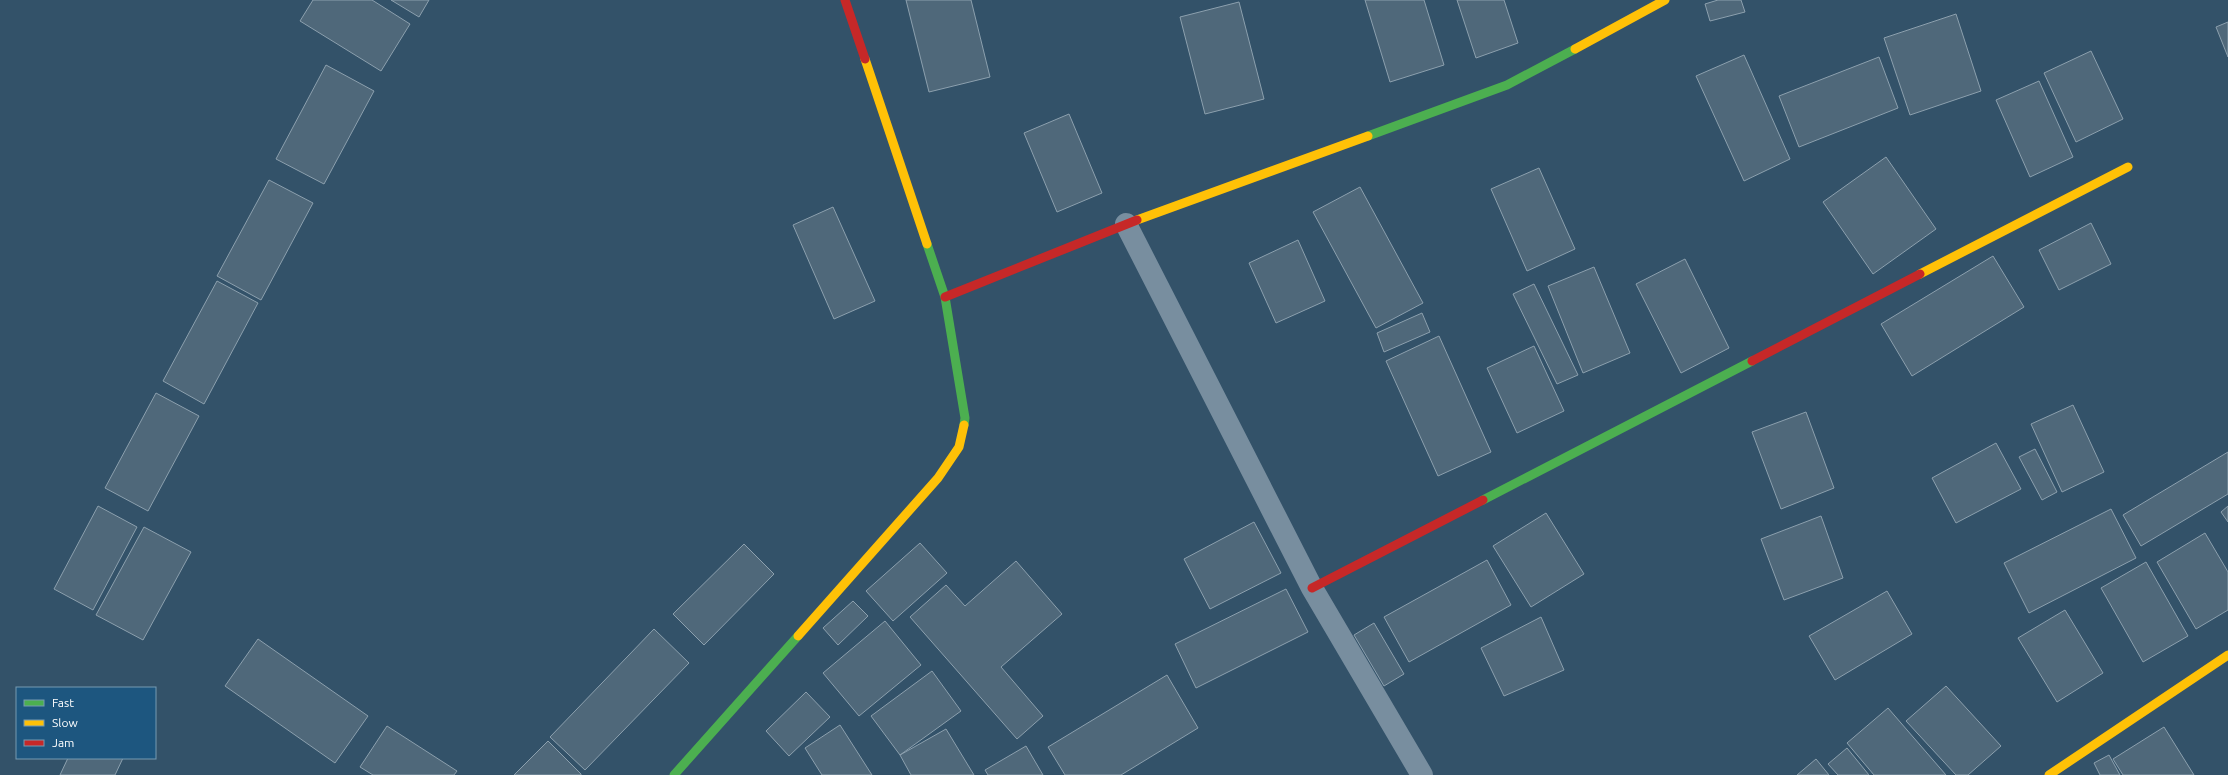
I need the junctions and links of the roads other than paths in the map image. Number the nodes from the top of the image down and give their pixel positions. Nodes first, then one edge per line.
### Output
1 (845, 0) edge
2 (1665, 0) edge
3 (2128, 167) dead end
4 (1126, 224) junction
5 (945, 297) junction
6 (1312, 588) junction
7 (2228, 655) edge
8 (674, 775) edge
9 (1422, 775) edge
10 (2049, 775) edge

1 - 5 street
2 - 4 street
3 - 6 street
4 - 5 street
4 - 6 street
5 - 8 street
6 - 9 street
7 - 10 street

